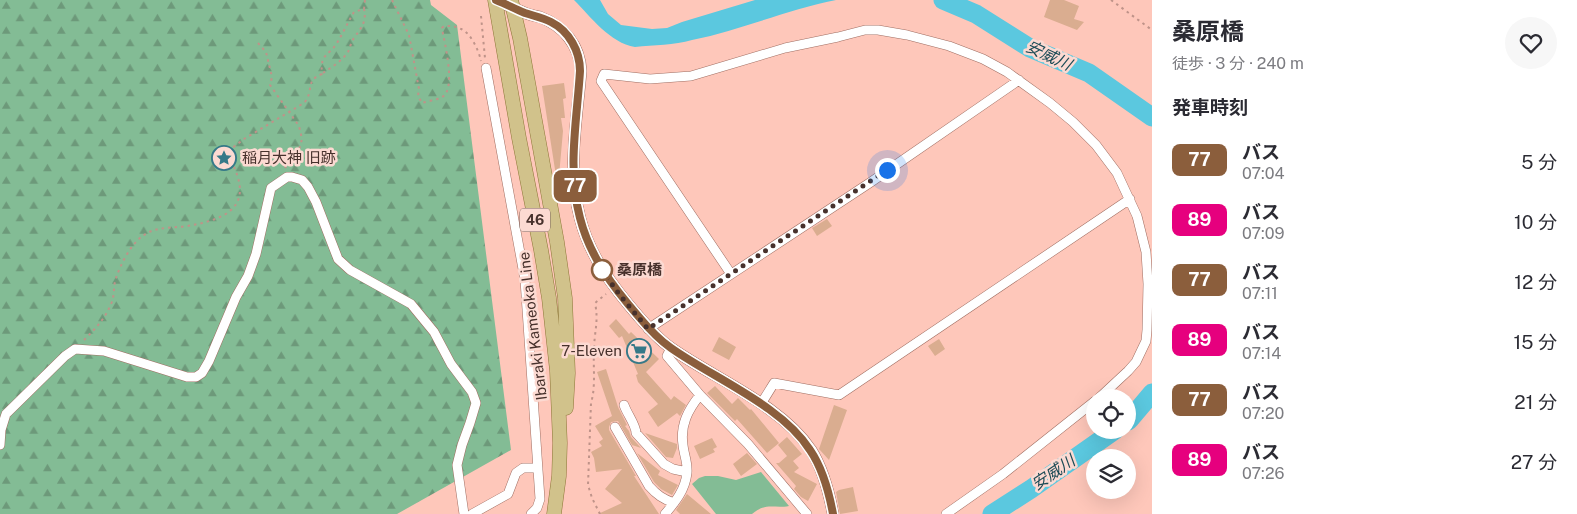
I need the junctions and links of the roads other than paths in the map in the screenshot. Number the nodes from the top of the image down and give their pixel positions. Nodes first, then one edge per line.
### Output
1 (495, 0) edge
2 (512, 4) edge
3 (486, 68) road end
4 (1019, 80) junction
5 (1130, 199) junction
6 (732, 274) junction
7 (648, 329) junction
8 (671, 348) junction
9 (1109, 389) edge
10 (700, 394) junction
11 (761, 404) junction
12 (624, 405) dead end
13 (1086, 408) edge
14 (2, 422) edge
15 (615, 427) dead end
16 (560, 443) junction
17 (0, 444) edge
18 (538, 468) junction
19 (687, 472) junction
20 (674, 503) junction
21 (464, 514) edge
22 (472, 514) edge
23 (531, 514) edge
24 (554, 514) edge
25 (665, 514) edge
26 (807, 514) edge
27 (833, 514) edge
28 (946, 514) edge

1 - 2 street
1 - 16 main road, Ibaraki Kameoka Line / 46
2 - 7 street
2 - 16 main road, Ibaraki Kameoka Line / 46
3 - 18 street
4 - 5 street
4 - 6 street
4 - 6 street
5 - 9 street
5 - 11 street
6 - 7 street
7 - 8 street
8 - 10 street
8 - 11 street
10 - 19 street
10 - 26 street
11 - 27 street
12 - 19 street
13 - 28 street
14 - 17 street
14 - 21 street
15 - 20 street
16 - 24 main road, Ibaraki Kameoka Line / 46
18 - 22 street
18 - 23 street
19 - 20 street
20 - 25 street

